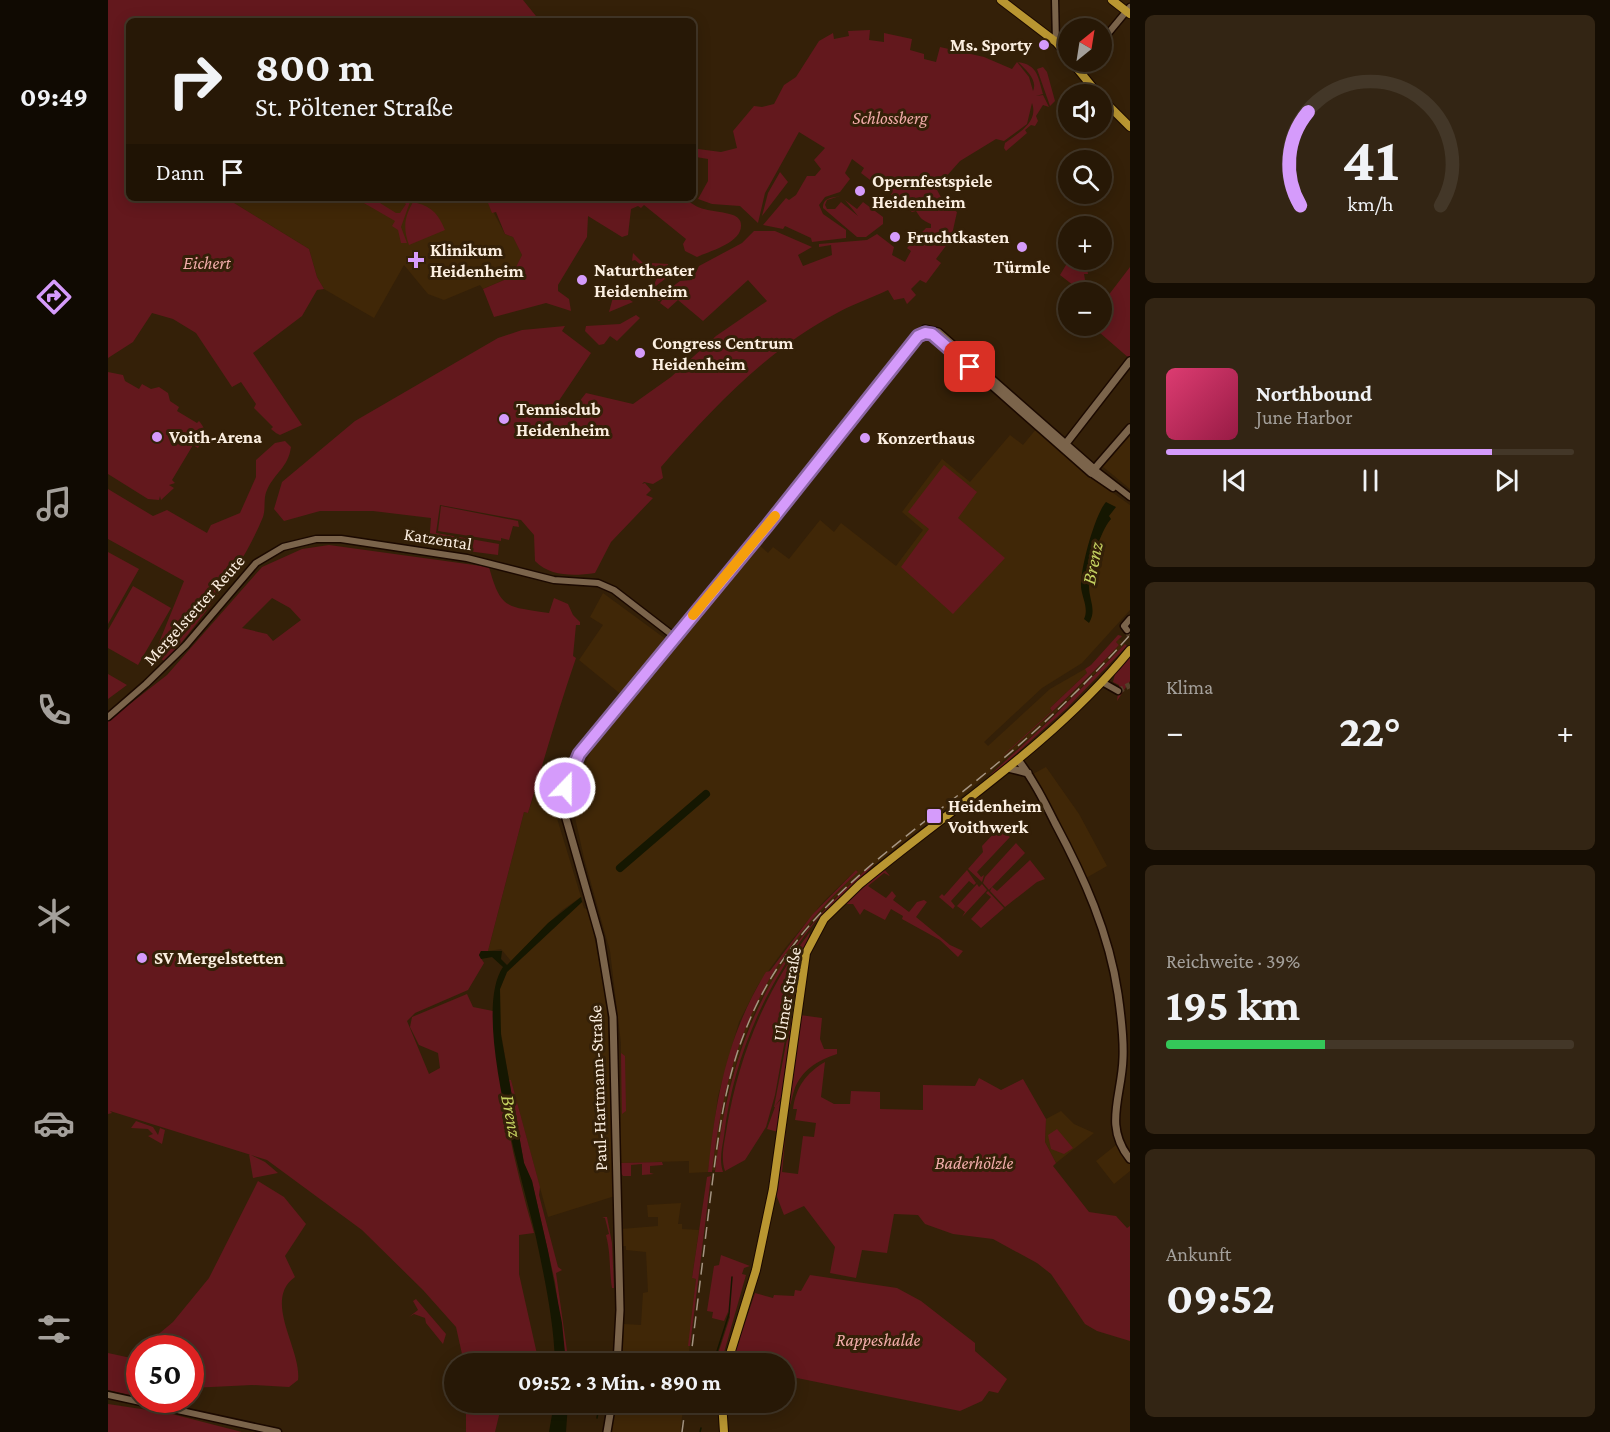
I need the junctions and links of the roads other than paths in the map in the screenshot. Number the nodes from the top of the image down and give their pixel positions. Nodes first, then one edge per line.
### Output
1 (1001, 0) edge
2 (1055, 0) edge
3 (1112, 0) edge
4 (1128, 11) edge
5 (1112, 29) edge
6 (1056, 42) junction
7 (1058, 44) edge
8 (1080, 72) edge
9 (1090, 84) edge
10 (1112, 109) edge
11 (1130, 127) edge
12 (1130, 361) edge
13 (1130, 428) edge
14 (1064, 446) junction
15 (1093, 471) junction
16 (1130, 497) edge
17 (277, 550) joint
18 (1130, 619) edge
19 (1125, 628) dead end
20 (675, 637) junction
21 (1130, 650) edge
22 (1102, 682) junction
23 (1118, 691) dead end
24 (108, 717) edge
25 (1018, 759) junction
26 (1008, 768) junction
27 (1028, 773) junction
28 (1130, 1159) edge
29 (618, 1353) edge
30 (730, 1353) edge
31 (108, 1395) edge
32 (610, 1413) edge
33 (723, 1413) edge
34 (278, 1432) edge
35 (607, 1432) edge
36 (724, 1432) edge

1 - 6 main road
2 - 6 street
3 - 4 main road
4 - 5 street
6 - 7 main road
8 - 9 main road
10 - 11 main road
12 - 14 main road
13 - 15 main road
14 - 15 main road
14 - 20 main road, Paul-Hartmann-Straße
15 - 16 street
17 - 20 street, Katzental
17 - 24 street, Mergelstetter Reute
18 - 19 street
20 - 29 main road, Paul-Hartmann-Straße
21 - 22 main road, Ulmer Straße
22 - 23 street
22 - 25 main road, Ulmer Straße
25 - 26 main road, Ulmer Straße
25 - 27 main road
26 - 27 main road
26 - 30 main road, Ulmer Straße
27 - 28 main road
31 - 34 street
32 - 35 main road
33 - 36 main road

